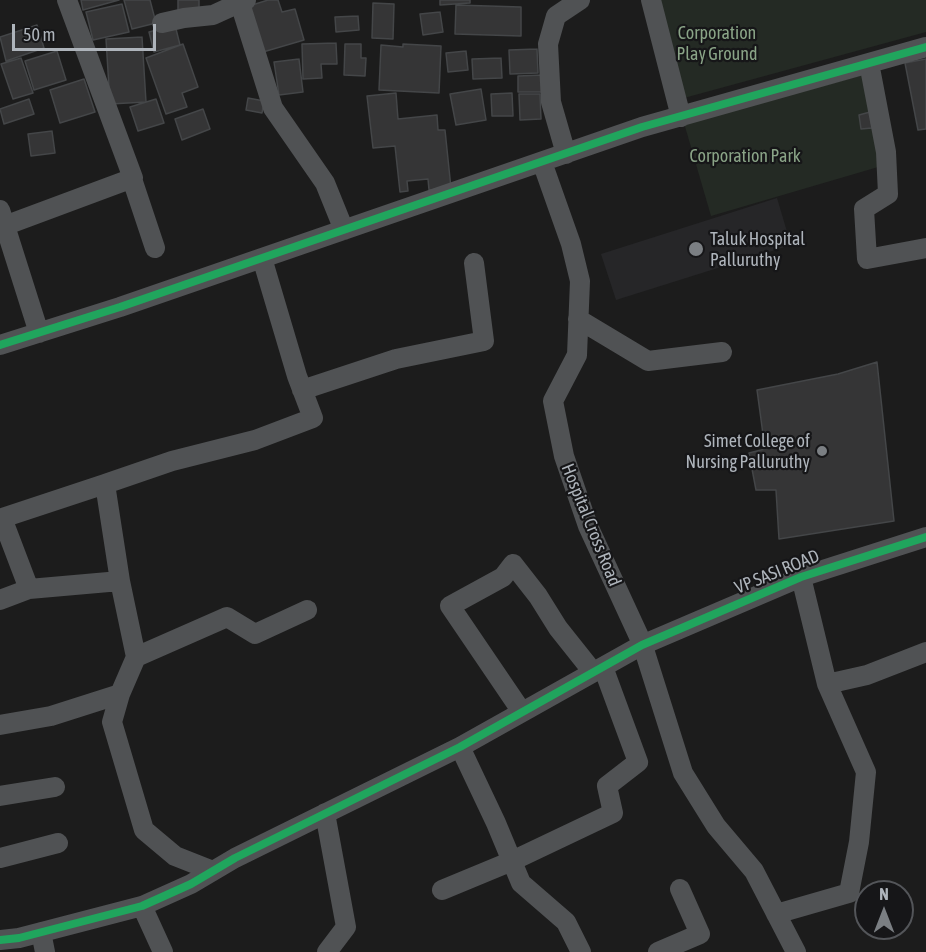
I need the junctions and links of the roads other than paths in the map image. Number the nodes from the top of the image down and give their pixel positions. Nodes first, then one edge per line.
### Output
1 (67, 0) edge
2 (580, 0) edge
3 (651, 0) edge
4 (242, 1) edge
5 (555, 8) edge
6 (162, 23) dead end
7 (926, 47) edge
8 (869, 63) junction
9 (681, 117) junction
10 (566, 154) junction
11 (542, 162) junction
12 (132, 179) junction
13 (2, 218) edge
14 (344, 230) junction
15 (155, 248) dead end
16 (926, 248) edge
17 (262, 258) junction
18 (474, 263) dead end
19 (579, 319) junction
20 (39, 333) junction
21 (0, 345) edge
22 (722, 352) dead end
23 (302, 390) junction
24 (105, 484) junction
25 (926, 537) edge
26 (801, 577) junction
27 (120, 581) junction
28 (29, 589) junction
29 (0, 600) edge
30 (307, 610) dead end
31 (642, 645) junction
32 (926, 652) edge
33 (136, 657) junction
34 (598, 670) junction
35 (827, 684) junction
36 (120, 694) junction
37 (522, 712) junction
38 (0, 725) edge
39 (460, 747) junction
40 (55, 787) dead end
41 (0, 795) edge
42 (325, 813) junction
43 (58, 843) dead end
44 (0, 858) edge
45 (512, 861) junction
46 (213, 871) junction
47 (680, 889) dead end
48 (442, 890) dead end
49 (142, 906) junction
50 (776, 914) junction
51 (41, 932) junction
52 (0, 940) edge
53 (45, 952) edge
54 (162, 952) edge
55 (327, 952) edge
56 (581, 952) edge
57 (658, 952) edge
58 (796, 952) edge

1 - 12 street
2 - 5 street
3 - 9 street
4 - 6 street
4 - 14 street
5 - 10 street
7 - 8 street
8 - 9 street
8 - 16 street
9 - 10 street
10 - 11 street
11 - 14 street
11 - 19 street, Hospital Cross Road
12 - 13 street
12 - 15 street
13 - 20 street
14 - 17 street
17 - 20 street
17 - 23 street
18 - 23 street
19 - 22 street
19 - 31 street, Hospital Cross Road
20 - 21 street
23 - 24 street
24 - 27 street
24 - 28 street
25 - 26 street, VP SASI ROAD
26 - 31 street, VP SASI ROAD
26 - 35 street
27 - 28 street
27 - 33 street
28 - 29 street
30 - 33 street
31 - 34 street, VP SASI ROAD
31 - 50 street, Hospital Cross Road
32 - 35 street
33 - 36 street
34 - 37 street, VP SASI ROAD
34 - 37 street
34 - 45 street
35 - 50 street
36 - 38 street
36 - 46 street
37 - 39 street, VP SASI ROAD
39 - 42 street, VP SASI ROAD
39 - 45 street
40 - 41 street
42 - 46 street, VP SASI ROAD
42 - 55 street
43 - 44 street
45 - 48 street
45 - 56 street
46 - 49 street, VP SASI ROAD
47 - 57 street
49 - 51 street, VP SASI ROAD
49 - 54 street
50 - 58 street, Hospital Cross Road
51 - 52 street, VP SASI ROAD
51 - 53 street

